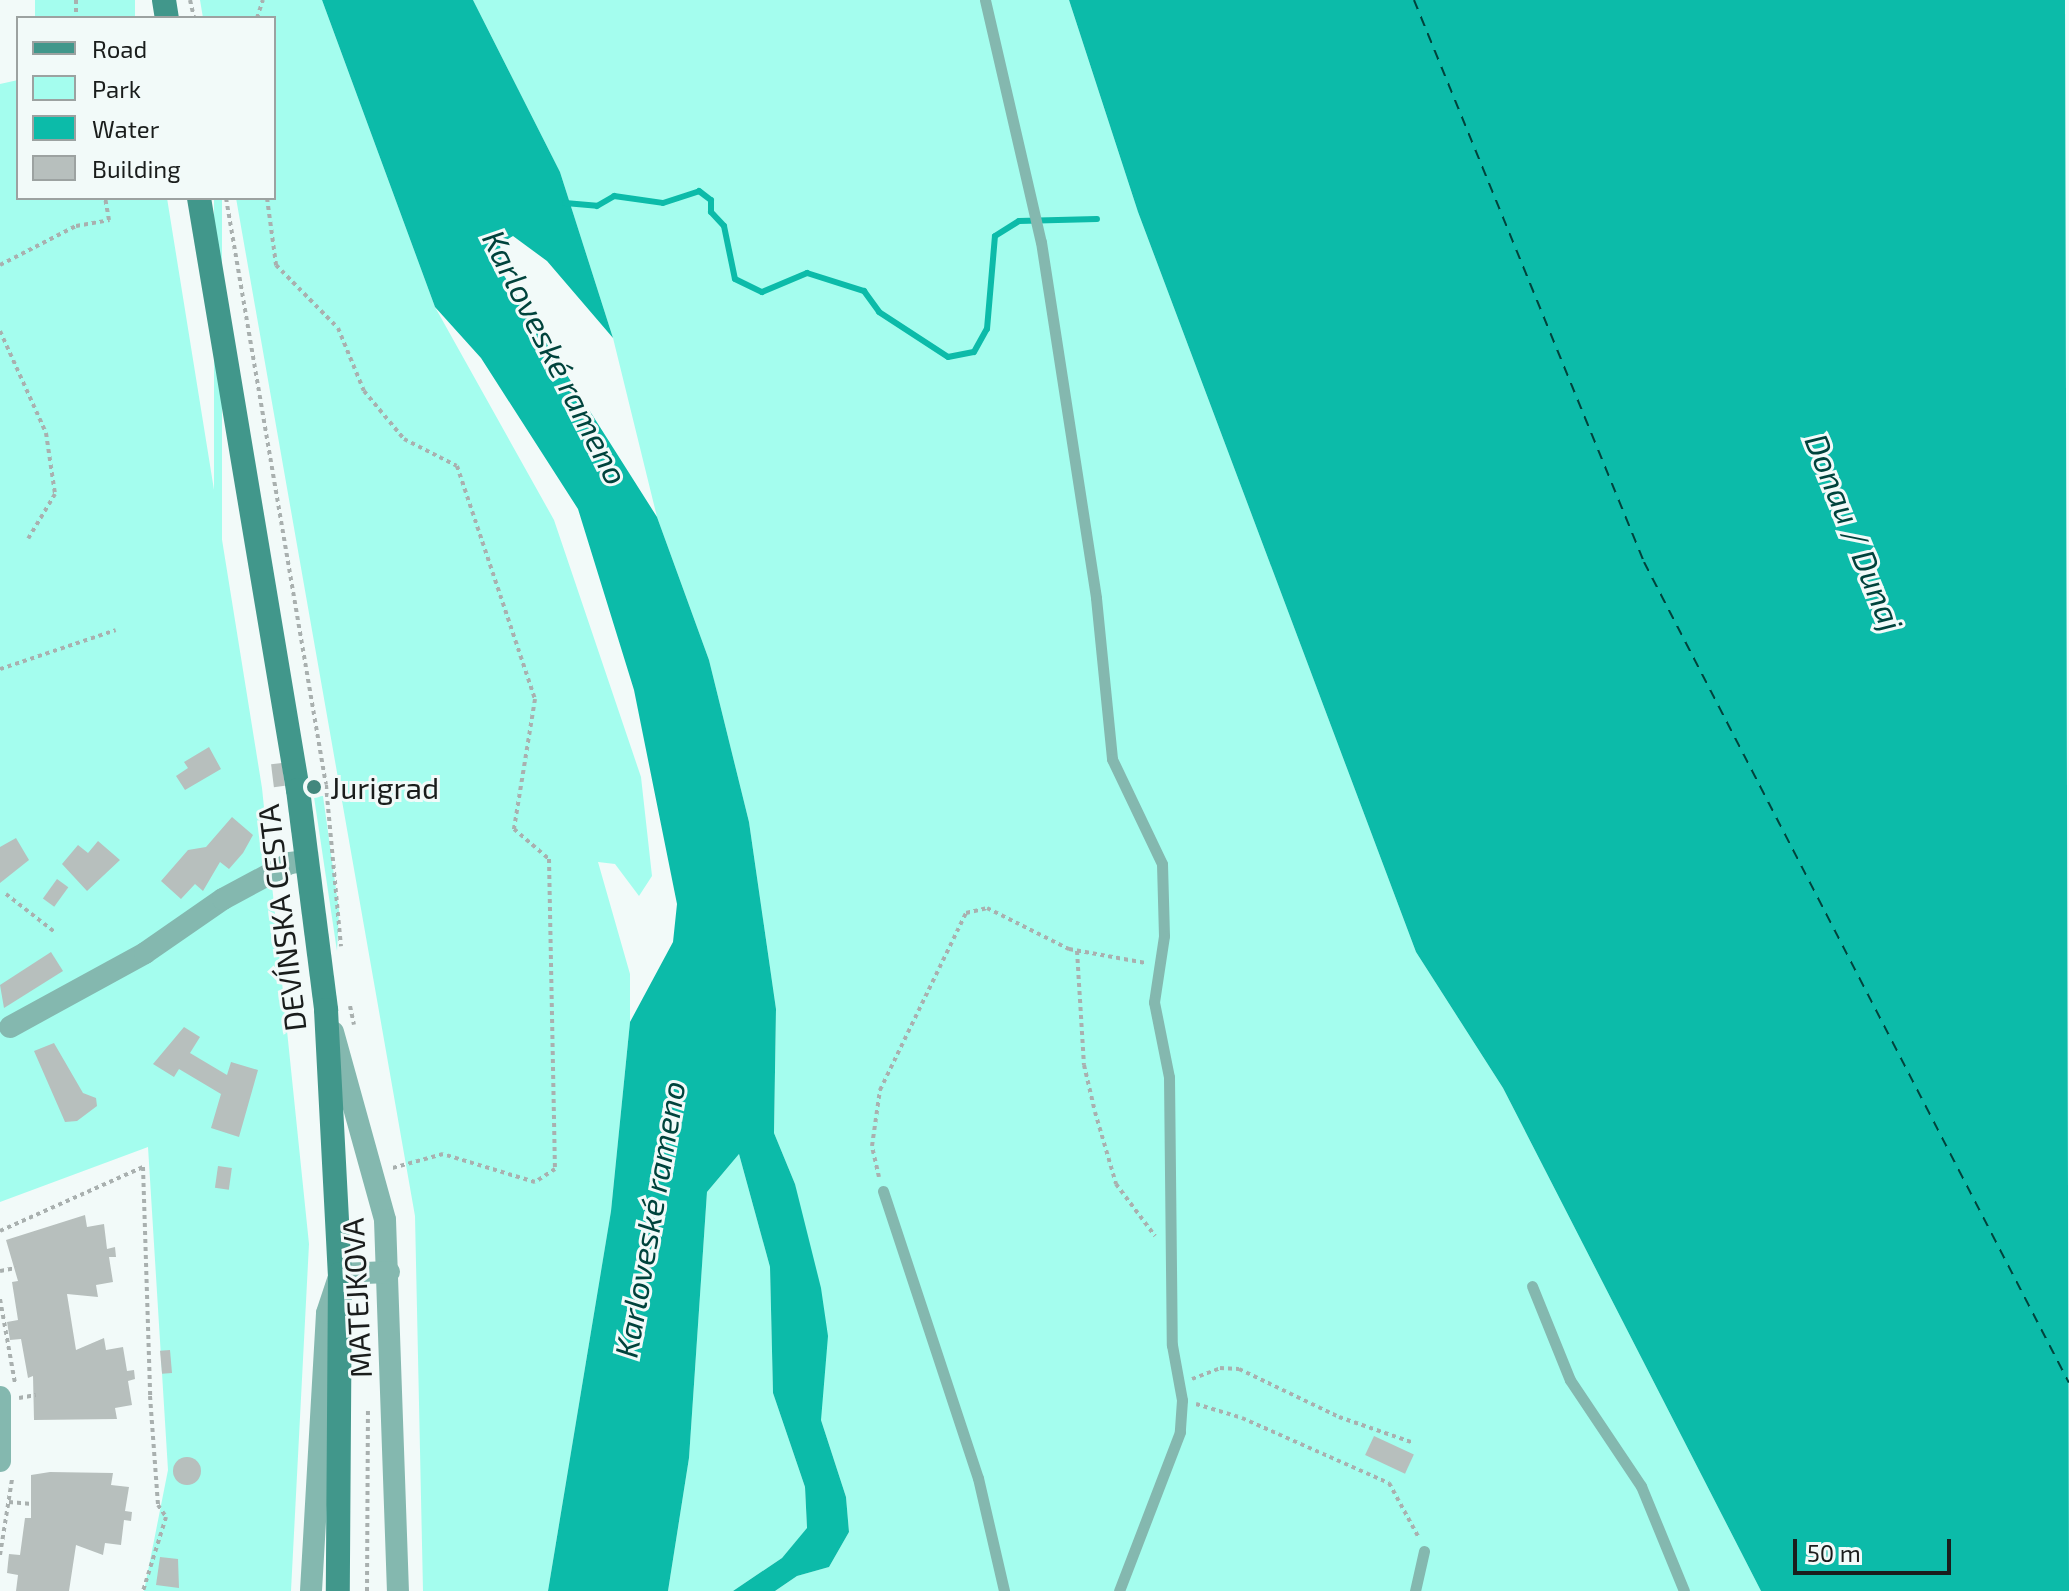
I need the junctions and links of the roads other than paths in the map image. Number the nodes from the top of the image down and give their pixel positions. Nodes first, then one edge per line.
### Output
1 (985, 0) edge
2 (199, 200) edge
3 (307, 861) junction
4 (326, 1010) junction
5 (10, 1027) dead end
6 (883, 1191) road end
7 (340, 1274) junction
8 (389, 1282) junction
9 (1532, 1286) dead end
10 (8, 1398) edge
11 (0, 1461) edge
12 (1424, 1551) road end
13 (311, 1591) edge
14 (338, 1591) edge
15 (398, 1591) edge
16 (1004, 1591) edge
17 (1119, 1591) edge
18 (1415, 1591) edge
19 (1684, 1591) edge

1 - 17 lane
2 - 3 street, DEVÍNSKA CESTA
3 - 4 street, DEVÍNSKA CESTA
3 - 5 street
4 - 7 street, DEVÍNSKA CESTA
4 - 8 street, MATEJKOVA
6 - 16 lane
7 - 8 street
7 - 13 street, MATEJKOVA
7 - 14 street, DEVÍNSKA CESTA
8 - 15 street, MATEJKOVA
9 - 19 lane
10 - 11 street
12 - 18 lane

